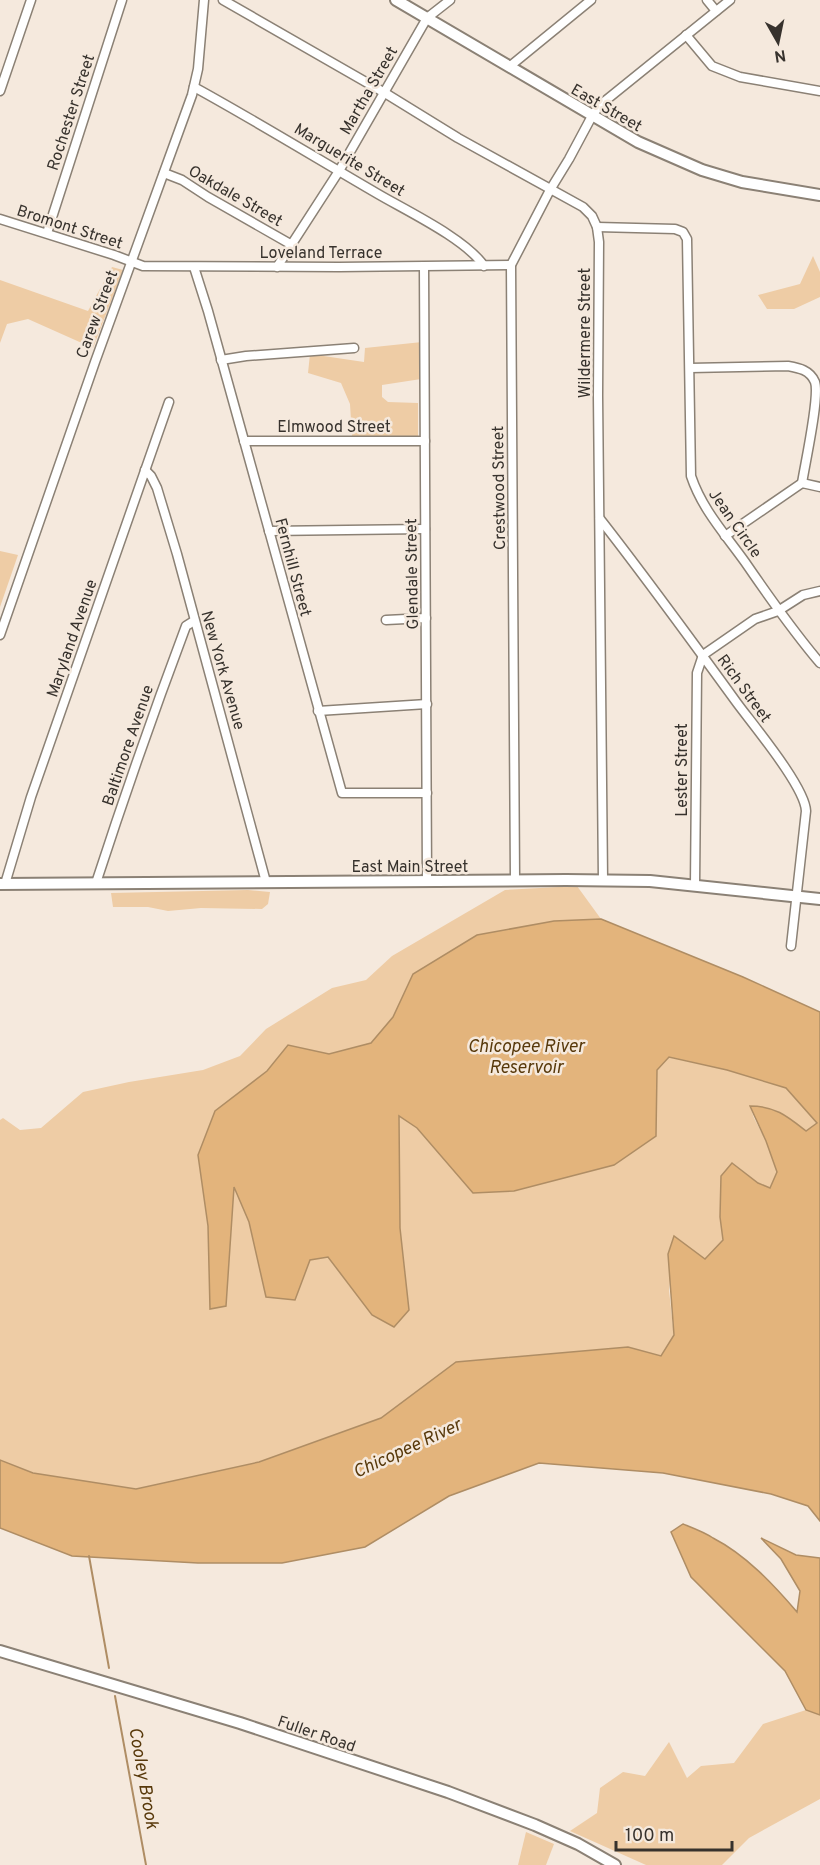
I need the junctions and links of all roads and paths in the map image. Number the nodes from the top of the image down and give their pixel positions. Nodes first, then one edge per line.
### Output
1 (31, 0) edge
2 (122, 0) edge
3 (204, 0) edge
4 (223, 0) edge
5 (396, 0) edge
6 (450, 0) edge
7 (591, 0) edge
8 (707, 0) edge
9 (730, 0) edge
10 (716, 11) junction
11 (427, 18) junction
12 (686, 35) junction
13 (508, 67) junction
14 (194, 87) junction
15 (0, 91) edge
16 (820, 91) edge
17 (385, 93) junction
18 (592, 116) junction
19 (339, 171) junction
20 (164, 173) junction
21 (550, 190) junction
22 (820, 195) edge
23 (0, 219) edge
24 (597, 227) junction
25 (47, 233) junction
26 (292, 245) junction
27 (131, 262) junction
28 (511, 265) junction
29 (484, 266) junction
30 (194, 267) junction
31 (277, 267) junction
32 (424, 267) junction
33 (354, 348) dead end
34 (221, 360) junction
35 (690, 368) junction
36 (169, 402) dead end
37 (244, 441) junction
38 (425, 441) junction
39 (145, 470) junction
40 (802, 483) junction
41 (820, 487) edge
42 (600, 519) junction
43 (425, 529) junction
44 (269, 531) junction
45 (725, 536) junction
46 (820, 591) edge
47 (778, 611) junction
48 (426, 618) junction
49 (386, 620) dead end
50 (194, 621) junction
51 (0, 635) edge
52 (702, 656) junction
53 (820, 663) edge
54 (427, 704) junction
55 (318, 711) junction
56 (428, 793) junction
57 (515, 880) junction
58 (603, 880) junction
59 (427, 881) junction
60 (266, 882) junction
61 (96, 883) junction
62 (2, 884) edge
63 (695, 886) junction
64 (798, 897) junction
65 (820, 899) edge
66 (791, 946) dead end
67 (0, 1651) edge
68 (615, 1865) edge

1 - 15 street
2 - 25 street, Rochester Street
3 - 14 street, Carew Street
4 - 17 street
5 - 11 main road, East Street
6 - 11 street
7 - 13 street
8 - 10 street
9 - 10 street, Crestwood Street
10 - 12 street, Crestwood Street
11 - 13 main road, East Street
11 - 17 street, Martha Street
12 - 16 street
12 - 18 street, Crestwood Street
13 - 18 main road, East Street
14 - 19 street, Marguerite Street
14 - 20 street, Carew Street
17 - 19 street, Martha Street
17 - 21 street
18 - 21 street, Crestwood Street
18 - 22 main road, East Street
19 - 26 street, Martha Street
19 - 29 street, Marguerite Street
20 - 26 street, Oakdale Street
20 - 27 street, Carew Street
21 - 24 street
21 - 28 street, Crestwood Street
23 - 25 street, Bromont Street
24 - 35 street, Jean Circle
24 - 42 street, Wildermere Street
25 - 27 street, Bromont Street
26 - 31 street, Martha Street
27 - 30 street, Loveland Terrace
27 - 51 street, Carew Street
28 - 29 street, Loveland Terrace
28 - 57 street, Crestwood Street
29 - 32 street, Loveland Terrace
30 - 31 street, Loveland Terrace
30 - 34 street, Fernhill Street
31 - 32 street, Loveland Terrace
32 - 38 street, Glendale Street
33 - 34 street
34 - 37 street, Fernhill Street
35 - 40 street
35 - 45 street, Jean Circle
36 - 39 street, Maryland Avenue
37 - 38 street, Elmwood Street
37 - 44 street, Fernhill Street
38 - 43 street, Glendale Street
39 - 50 street, New York Avenue
39 - 62 street, Maryland Avenue
40 - 41 street
40 - 45 street
42 - 52 street, Rich Street
42 - 58 street, Wildermere Street
43 - 44 street
43 - 48 street, Glendale Street
44 - 55 street, Fernhill Street
45 - 47 street, Jean Circle
46 - 47 street
47 - 52 street
47 - 53 street, Jean Circle
48 - 49 street
48 - 54 street, Glendale Street
50 - 60 street, New York Avenue
50 - 61 street, Baltimore Avenue
52 - 63 street, Lester Street
52 - 64 street, Rich Street
54 - 55 street
54 - 56 street, Glendale Street
55 - 56 street, Fernhill Street
56 - 59 street, Glendale Street
57 - 58 main road, East Main Street
57 - 59 main road, East Main Street
58 - 63 main road, East Main Street
59 - 60 main road, East Main Street
60 - 61 main road, East Main Street
61 - 62 main road, East Main Street
63 - 64 main road, East Main Street
64 - 65 main road, East Main Street
64 - 66 street, Rich Street
67 - 68 main road, Fuller Road

